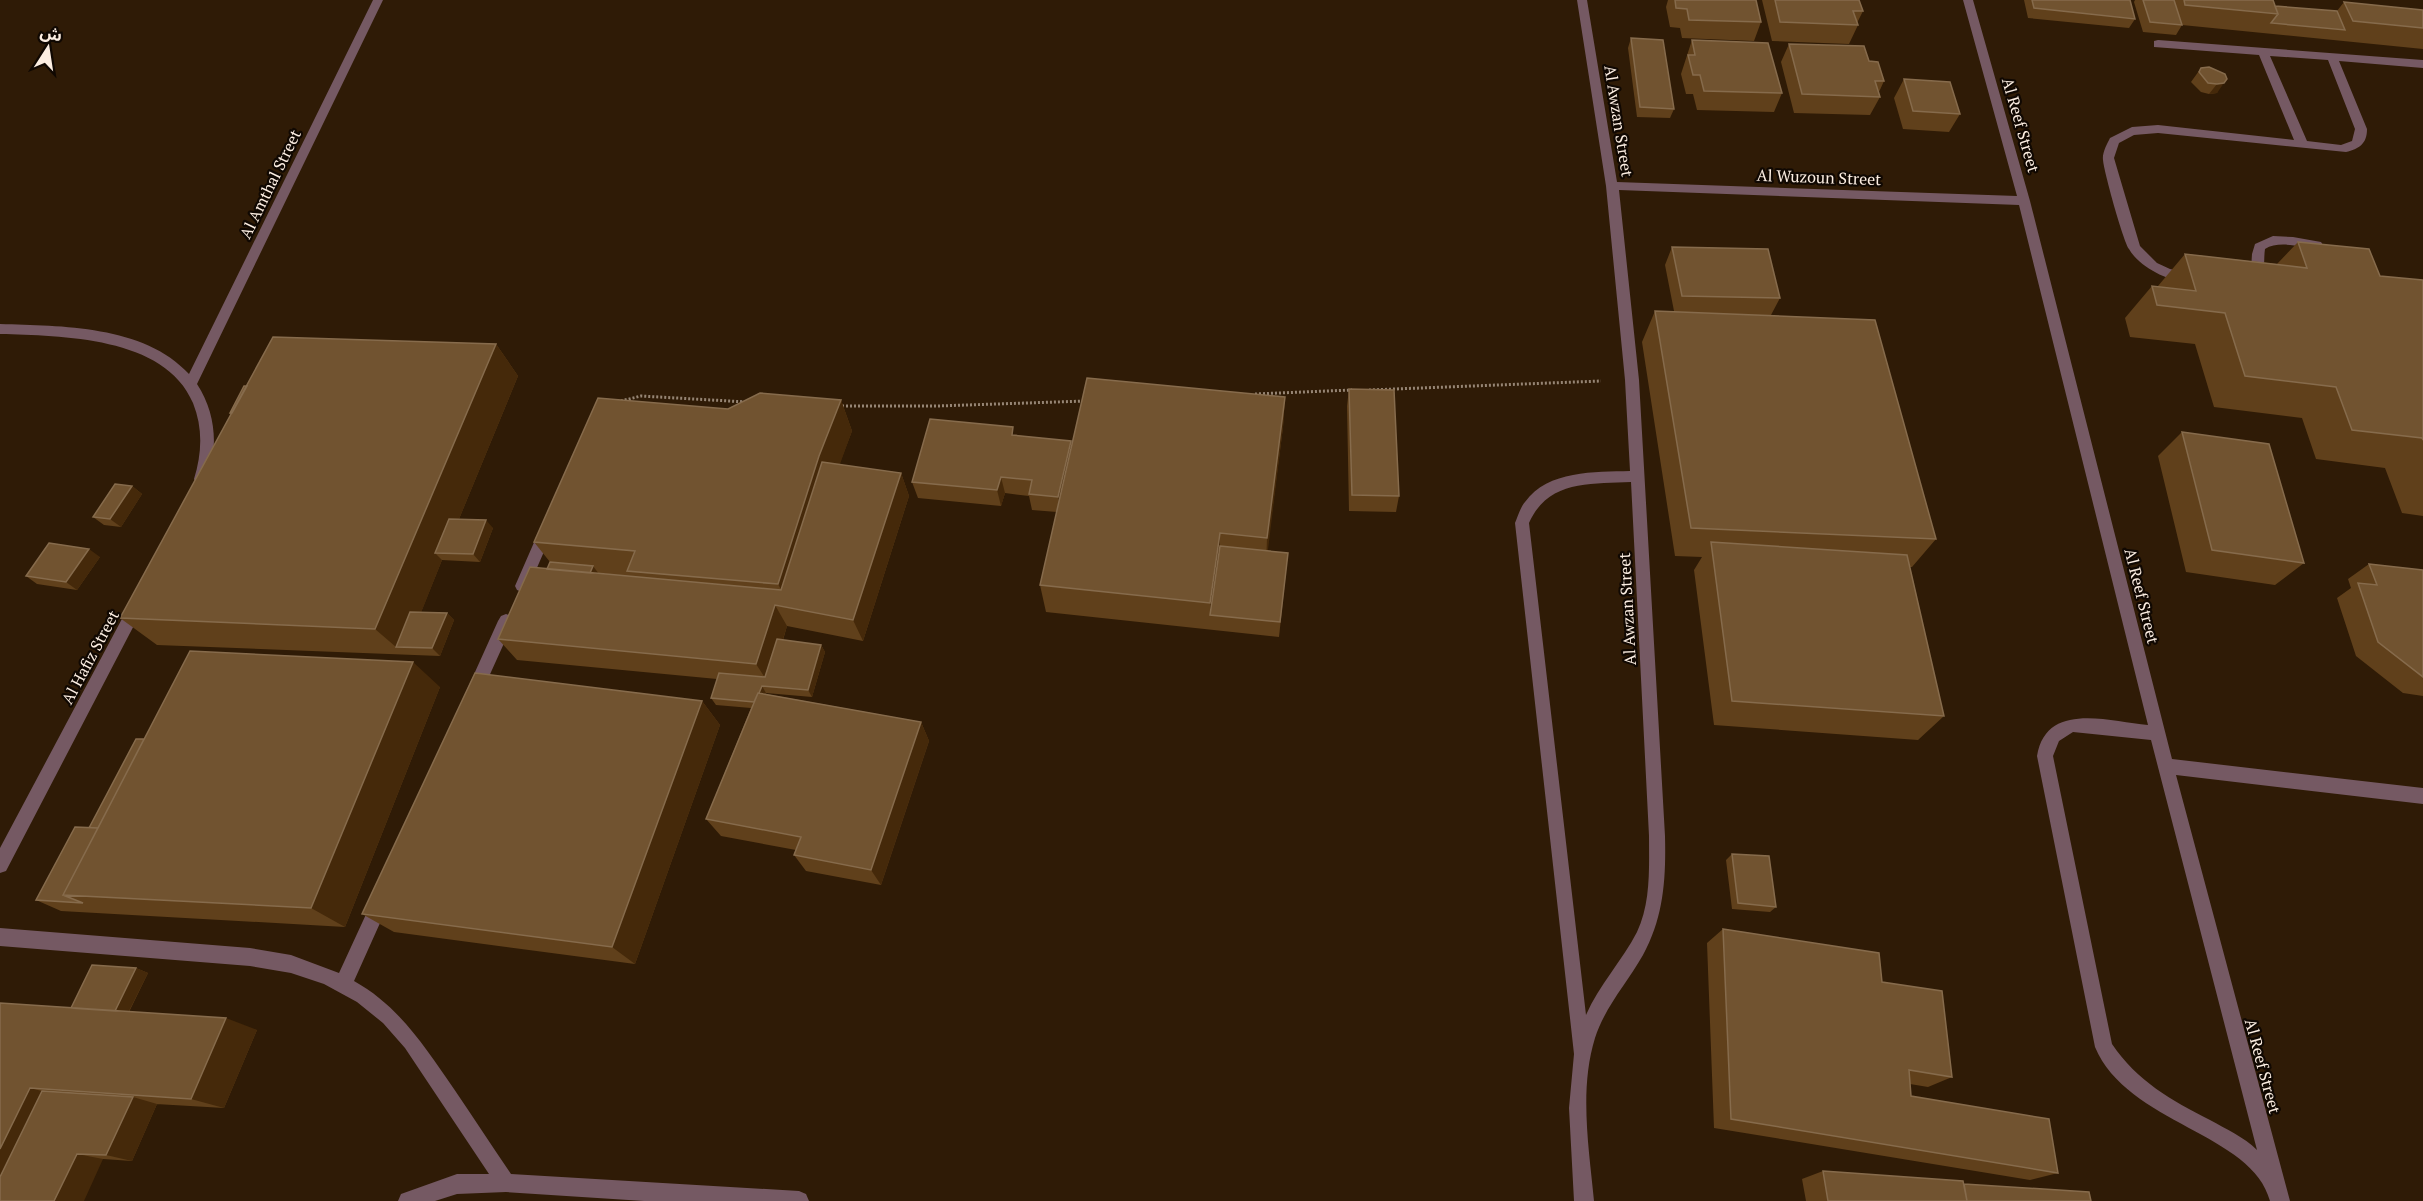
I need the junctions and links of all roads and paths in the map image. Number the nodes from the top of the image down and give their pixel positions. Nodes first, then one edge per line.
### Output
1 (378, 0) edge
2 (1582, 0) edge
3 (1968, 0) edge
4 (2158, 44) dead end
5 (2263, 52) junction
6 (2332, 57) junction
7 (2423, 64) edge
8 (2302, 144) junction
9 (1612, 186) junction
10 (2024, 201) junction
11 (2325, 246) edge
12 (2202, 279) edge
13 (2234, 283) edge
14 (0, 328) edge
15 (1632, 380) junction
16 (191, 383) junction
17 (1255, 394) edge
18 (1090, 401) edge
19 (756, 402) edge
20 (611, 405) edge
21 (834, 405) edge
22 (1637, 476) junction
23 (195, 493) edge
24 (555, 512) edge
25 (142, 595) edge
26 (468, 705) edge
27 (2158, 733) junction
28 (2166, 766) junction
29 (2423, 796) edge
30 (0, 865) edge
31 (386, 888) edge
32 (0, 937) edge
33 (343, 985) junction
34 (1581, 1058) junction
35 (2275, 1182) junction
36 (506, 1183) junction
37 (408, 1201) edge
38 (799, 1201) edge
39 (1584, 1201) edge
40 (2280, 1201) edge

1 - 16 street, Al Amthal Street
2 - 9 street, Al Awzan Street
3 - 10 street, Al Reef Street
4 - 5 street
5 - 6 street
5 - 8 street
6 - 7 street
6 - 8 street
8 - 12 street
9 - 10 street, Al Wuzoun Street
9 - 15 street, Al Awzan Street
10 - 27 street, Al Reef Street
11 - 13 street
14 - 16 street
15 - 17 path
15 - 22 street, Al Awzan Street
16 - 23 street
18 - 21 path
19 - 20 path
22 - 34 street, Al Awzan Street
22 - 34 street
24 - 26 street
25 - 30 street, Al Hafiz Street
27 - 28 street, Al Reef Street
27 - 35 street
28 - 29 street
28 - 35 street, Al Reef Street
31 - 33 street
32 - 33 street
33 - 36 street
34 - 39 street, Al Awzan Street
35 - 40 street, Al Reef Street
36 - 37 street
36 - 38 street

